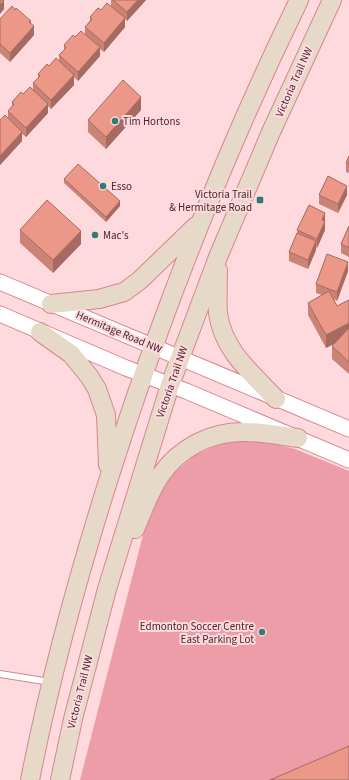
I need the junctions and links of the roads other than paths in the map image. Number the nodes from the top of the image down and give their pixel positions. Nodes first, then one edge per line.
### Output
1 (299, 0) edge
2 (332, 0) edge
3 (199, 223) junction
4 (218, 257) junction
5 (0, 282) edge
6 (52, 304) junction
7 (0, 314) edge
8 (40, 332) junction
9 (153, 347) junction
10 (180, 357) junction
11 (143, 375) junction
12 (170, 385) junction
13 (276, 398) junction
14 (349, 429) edge
15 (298, 438) junction
16 (349, 460) edge
17 (108, 476) junction
18 (107, 589) junction
19 (0, 674) edge
20 (51, 682) junction
21 (30, 780) edge
22 (60, 780) edge

1 - 3 main road
2 - 4 main road, Victoria Trail NW
3 - 6 main road
3 - 9 main road
4 - 10 main road, Victoria Trail NW
4 - 13 main road
5 - 6 street, Hermitage Road NW
6 - 9 street, Hermitage Road NW
7 - 8 street
8 - 11 street
8 - 17 main road
9 - 10 street, Hermitage Road NW
9 - 11 main road
10 - 12 main road, Victoria Trail NW
10 - 13 street, Hermitage Road NW
11 - 12 street
11 - 17 main road
12 - 15 street
12 - 18 main road, Victoria Trail NW
13 - 14 street, Hermitage Road NW
15 - 16 street
15 - 18 main road
17 - 20 main road
18 - 22 main road, Victoria Trail NW
19 - 20 lane
20 - 21 main road

